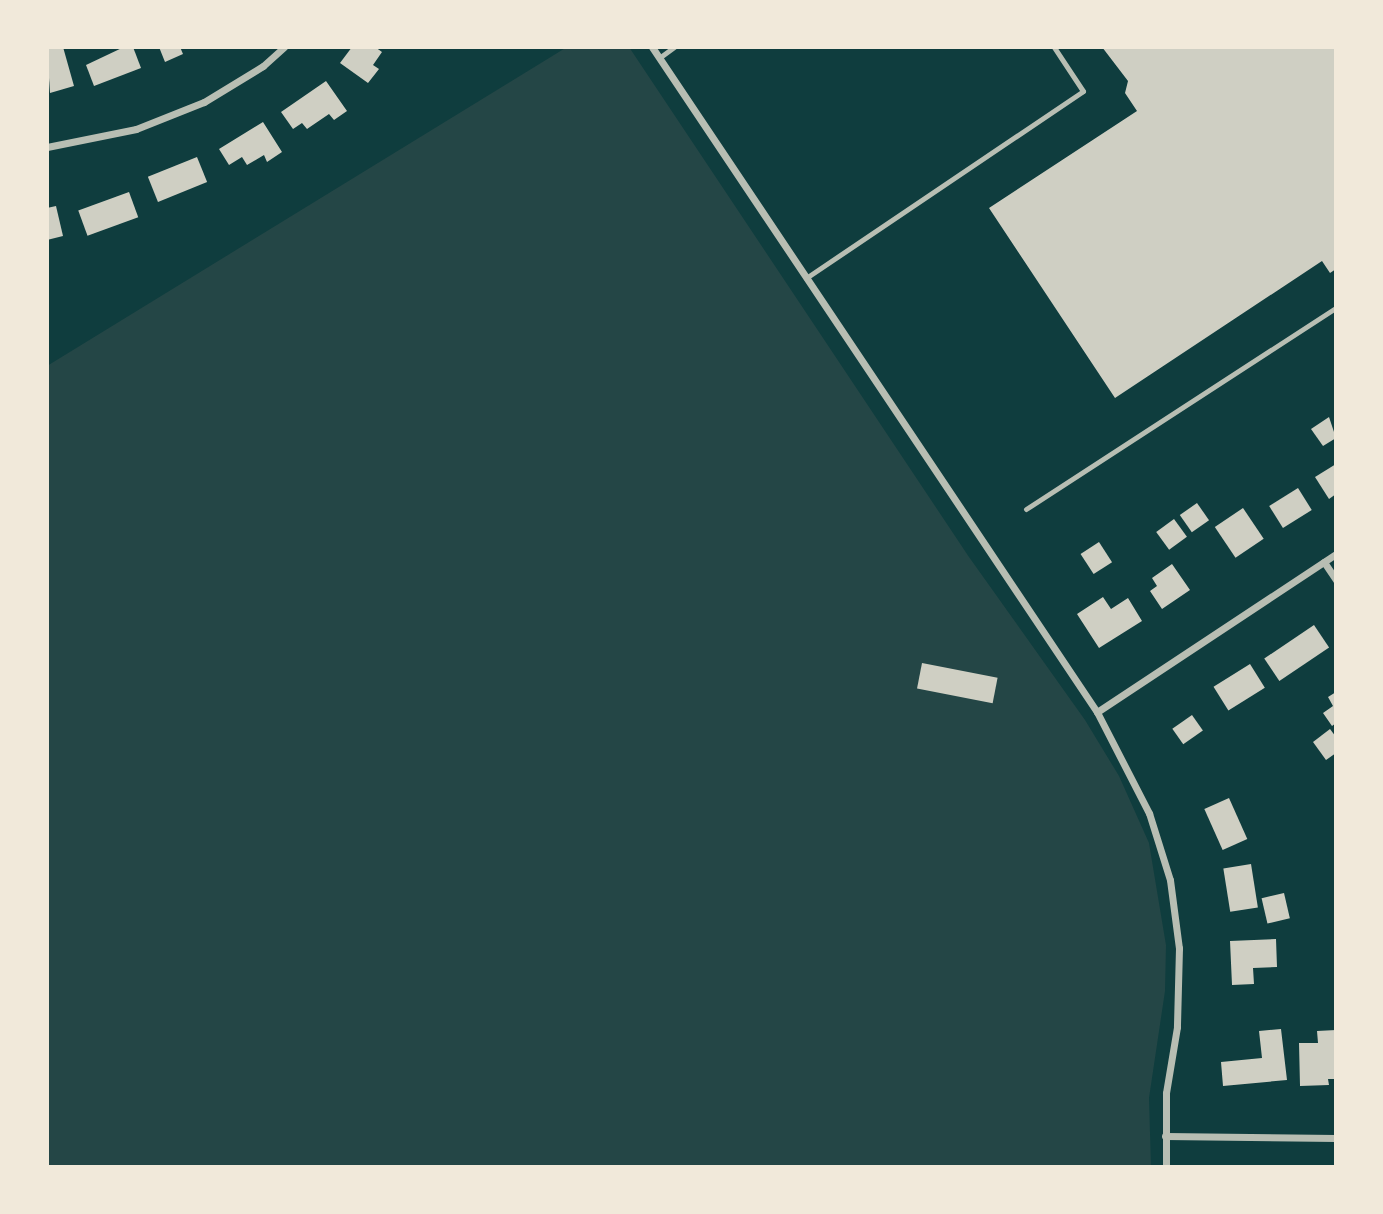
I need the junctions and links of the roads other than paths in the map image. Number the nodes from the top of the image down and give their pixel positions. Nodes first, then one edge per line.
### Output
1 (284, 47) edge
2 (652, 47) edge
3 (674, 47) edge
4 (1054, 47) edge
5 (659, 58) junction
6 (47, 147) edge
7 (806, 278) junction
8 (1336, 308) edge
9 (1026, 509) dead end
10 (1336, 554) edge
11 (1324, 562) junction
12 (1336, 580) edge
13 (1097, 712) junction
14 (1165, 1136) junction
15 (1336, 1138) edge
16 (1166, 1167) edge

1 - 6 street
2 - 5 street
3 - 5 lane
4 - 7 lane
5 - 7 street
7 - 13 street
8 - 9 lane
10 - 11 street
11 - 12 street
11 - 13 street
13 - 14 street
14 - 15 street
14 - 16 street

